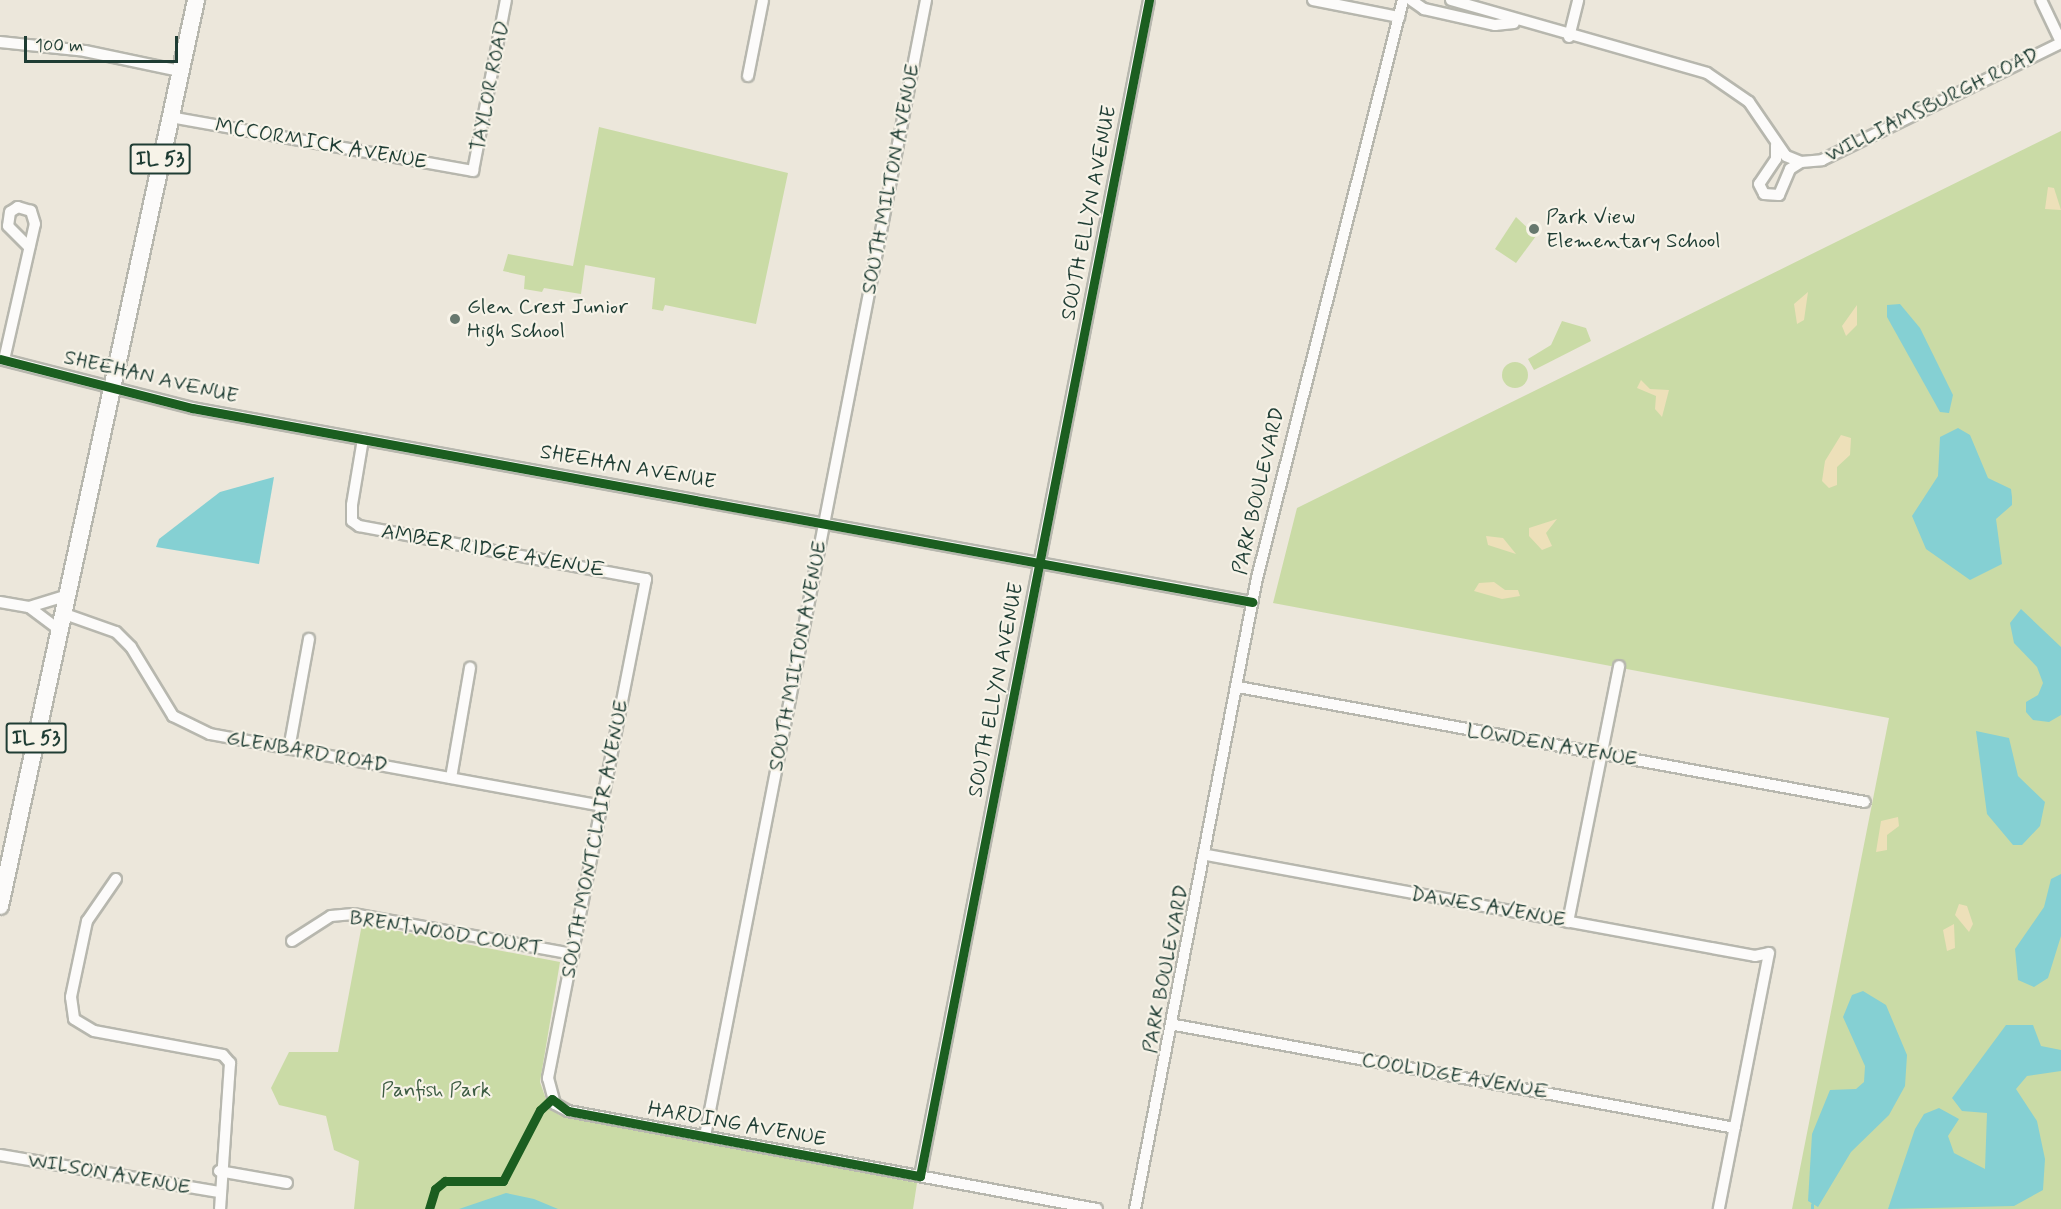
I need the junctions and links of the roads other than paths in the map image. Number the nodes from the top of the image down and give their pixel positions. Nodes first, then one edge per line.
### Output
1 (196, 0) edge
2 (506, 0) edge
3 (763, 0) edge
4 (926, 0) edge
5 (1149, 0) edge
6 (1313, 0) edge
7 (1403, 0) edge
8 (1411, 0) edge
9 (1450, 0) edge
10 (1578, 0) edge
11 (2041, 0) edge
12 (1399, 17) junction
13 (1515, 22) junction
14 (1569, 38) junction
15 (0, 42) edge
16 (2061, 43) edge
17 (180, 71) junction
18 (748, 76) dead end
19 (170, 117) junction
20 (1776, 145) junction
21 (1801, 162) junction
22 (473, 171) joint
23 (29, 247) dead end
24 (2, 359) edge
25 (110, 386) junction
26 (363, 439) junction
27 (824, 521) junction
28 (1040, 561) junction
29 (646, 579) joint
30 (65, 596) junction
31 (0, 602) edge
32 (1252, 602) junction
33 (29, 607) junction
34 (60, 622) junction
35 (309, 639) dead end
36 (1619, 666) dead end
37 (470, 668) dead end
38 (1238, 687) junction
39 (289, 749) junction
40 (1601, 754) junction
41 (451, 778) junction
42 (1865, 802) dead end
43 (602, 806) junction
44 (1207, 855) junction
45 (3, 878) edge
46 (116, 879) dead end
47 (0, 906) edge
48 (1568, 922) junction
49 (292, 941) dead end
50 (573, 954) junction
51 (1174, 1025) junction
52 (552, 1099) joint
53 (1735, 1128) junction
54 (705, 1136) junction
55 (0, 1155) edge
56 (219, 1171) junction
57 (920, 1176) junction
58 (287, 1183) dead end
59 (219, 1192) junction
60 (220, 1209) edge
61 (1097, 1209) edge
62 (1135, 1209) edge
63 (1719, 1209) edge

1 - 17 main road, IL 53
2 - 22 street, TAYLOR ROAD
3 - 18 street
4 - 27 street, SOUTH MILTON AVENUE
5 - 28 street, SOUTH ELLYN AVENUE
6 - 12 street
7 - 12 street, PARK BOULEVARD
8 - 13 street, WILLIAMSBURGH ROAD
9 - 13 street, WILLIAMSBURGH ROAD
10 - 14 street
11 - 16 street
12 - 32 street, PARK BOULEVARD
13 - 14 street, WILLIAMSBURGH ROAD
14 - 20 street, WILLIAMSBURGH ROAD
15 - 17 street
16 - 21 street, WILLIAMSBURGH ROAD
17 - 19 main road, IL 53
19 - 22 street, MCCORMICK AVENUE
19 - 25 main road, IL 53
20 - 21 street, WILLIAMSBURGH ROAD
20 - 21 street, WILLIAMSBURGH ROAD
23 - 24 street
24 - 25 street, SHEEHAN AVENUE
25 - 26 street, SHEEHAN AVENUE
25 - 30 main road, IL 53
26 - 27 street, SHEEHAN AVENUE
26 - 29 street, AMBER RIDGE AVENUE
27 - 28 street, SHEEHAN AVENUE
27 - 54 street, SOUTH MILTON AVENUE
28 - 32 street, SHEEHAN AVENUE
28 - 57 street, SOUTH ELLYN AVENUE
29 - 43 street, SOUTH MONTCLAIR AVENUE
30 - 33 street, GLENBARD ROAD
30 - 34 main road, IL 53
31 - 33 street, GLENBARD ROAD
32 - 38 street, PARK BOULEVARD
33 - 34 street, GLENBARD ROAD
34 - 39 street, GLENBARD ROAD
34 - 45 main road, IL 53
35 - 39 street
36 - 40 street
37 - 41 street
38 - 40 street, LOWDEN AVENUE
38 - 44 street, PARK BOULEVARD
39 - 41 street, GLENBARD ROAD
40 - 42 street, LOWDEN AVENUE
40 - 48 street
41 - 43 street, GLENBARD ROAD
43 - 50 street, SOUTH MONTCLAIR AVENUE
44 - 48 street, DAWES AVENUE
44 - 51 street, PARK BOULEVARD
45 - 47 main road, IL 53
46 - 56 street
48 - 53 street, DAWES AVENUE
49 - 50 street, BRENTWOOD COURT
50 - 52 street, SOUTH MONTCLAIR AVENUE
51 - 53 street, COOLIDGE AVENUE
51 - 62 street, PARK BOULEVARD
52 - 54 street, HARDING AVENUE
53 - 63 street
54 - 57 street, HARDING AVENUE
55 - 59 street, WILSON AVENUE
56 - 58 street
56 - 59 street
57 - 61 street, HARDING AVENUE
59 - 60 street

